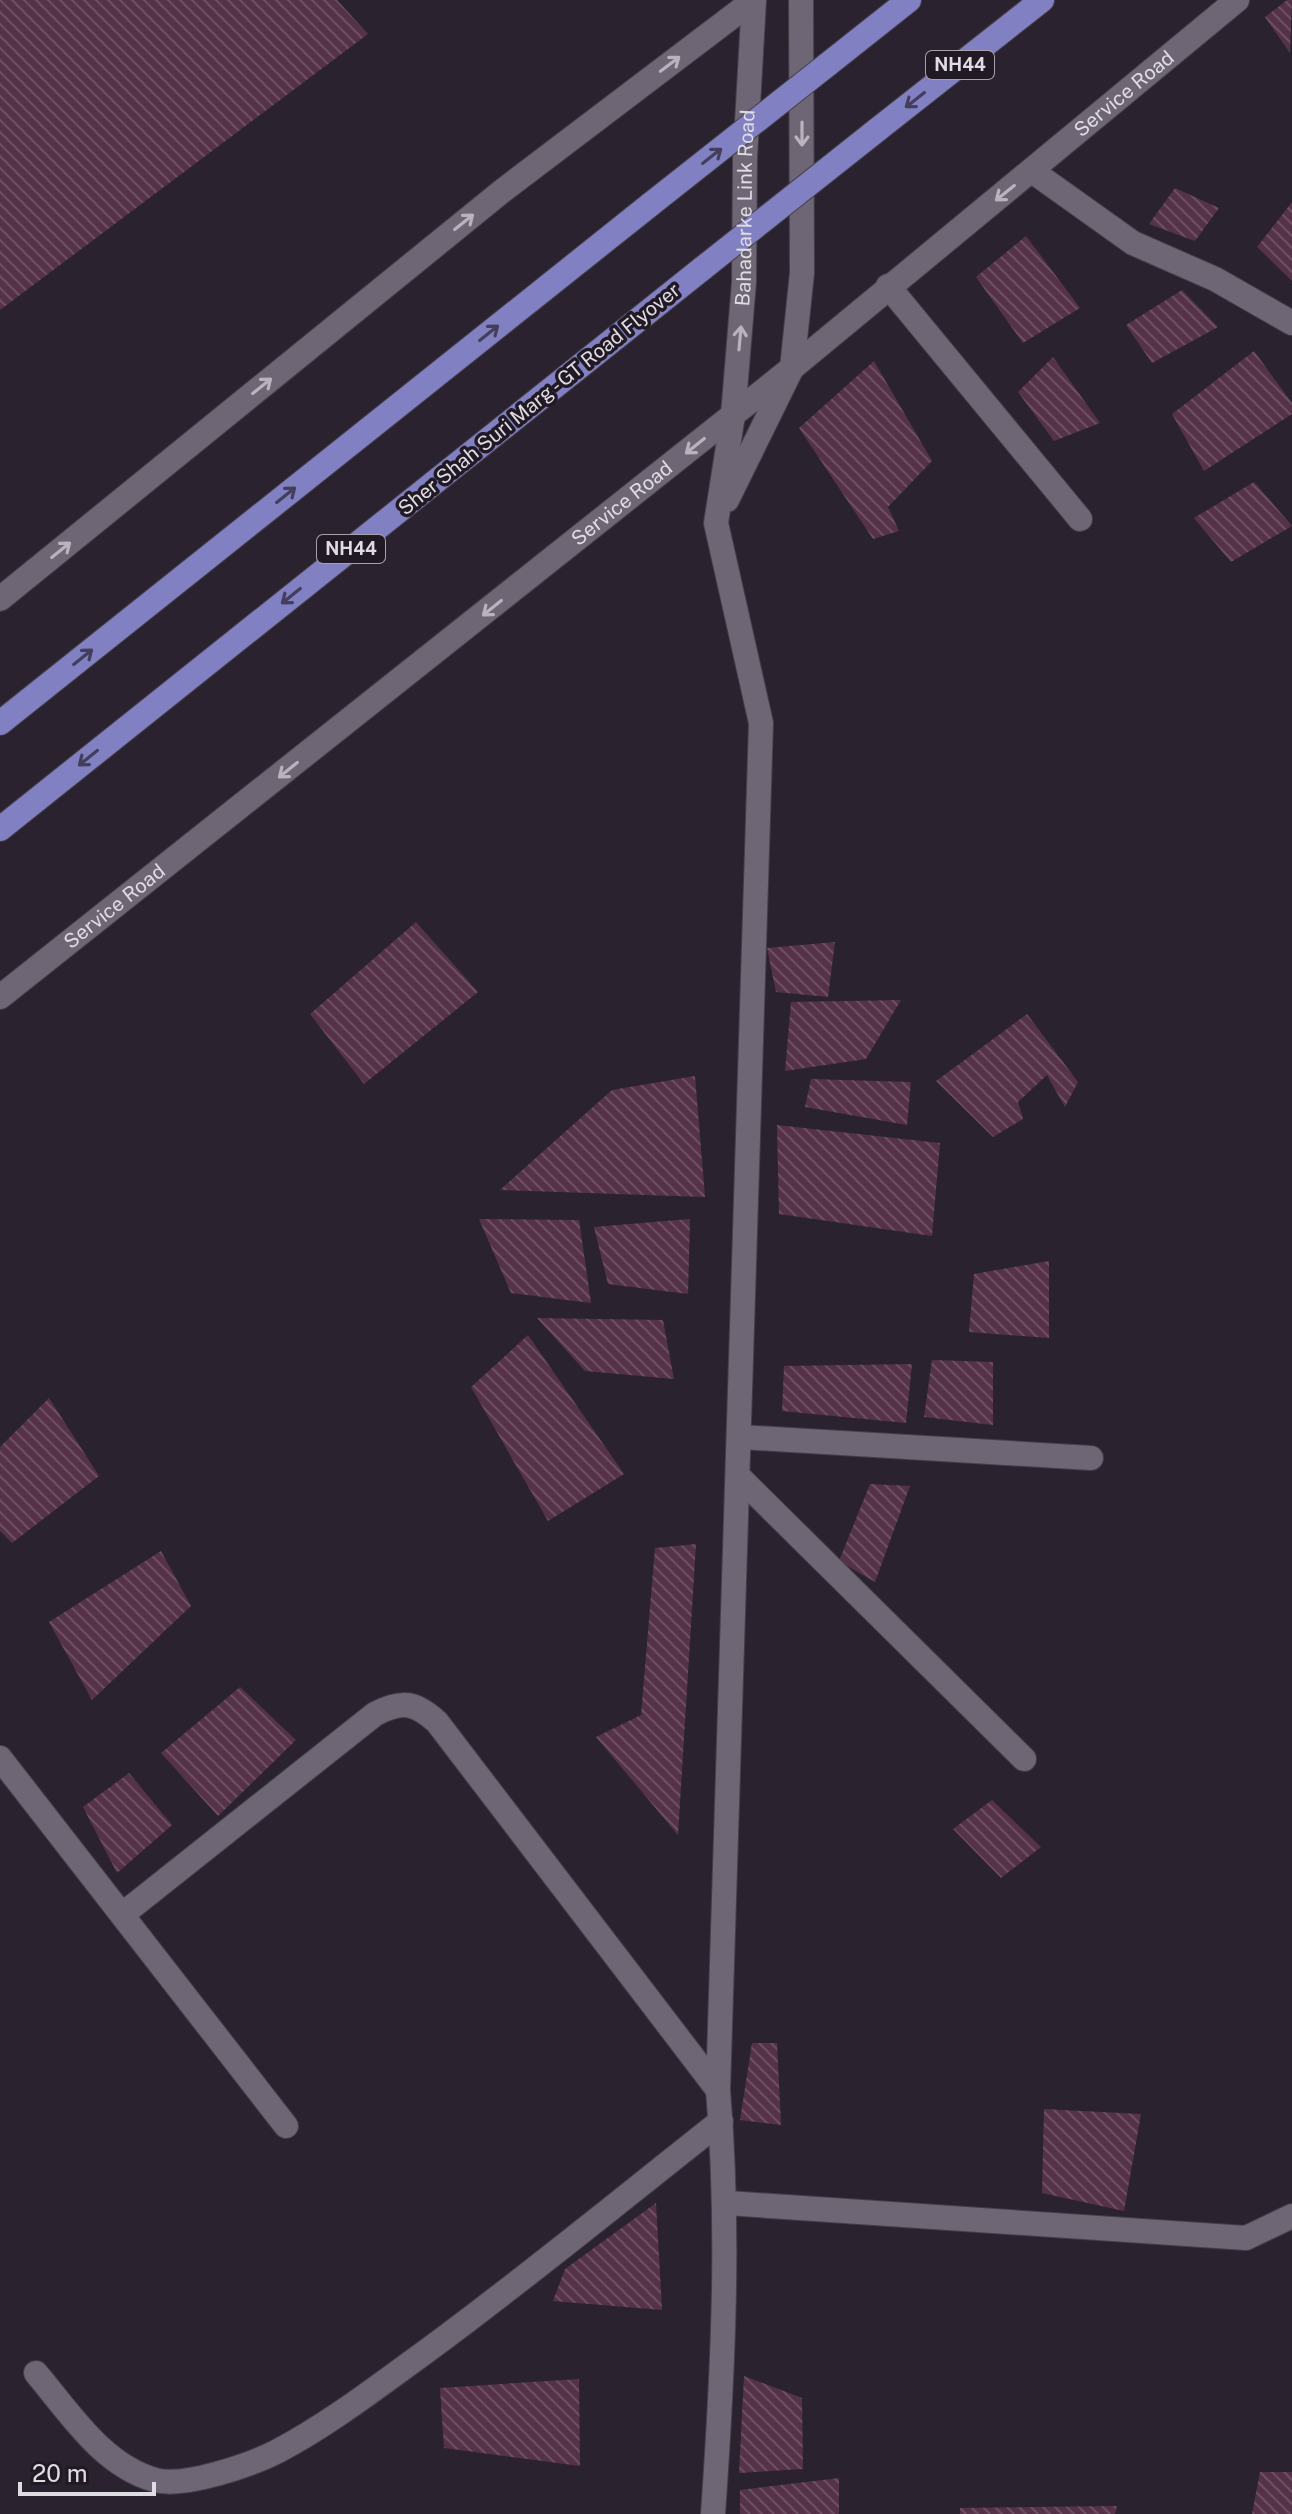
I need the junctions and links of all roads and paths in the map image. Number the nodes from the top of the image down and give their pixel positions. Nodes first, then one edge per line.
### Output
1 (754, 0) edge
2 (801, 0) edge
3 (909, 0) edge
4 (1042, 0) edge
5 (1237, 0) edge
6 (1032, 171) junction
7 (888, 286) junction
8 (1292, 323) edge
9 (792, 368) junction
10 (733, 415) junction
11 (1080, 519) dead end
12 (716, 523) junction
13 (0, 599) edge
14 (0, 723) edge
15 (0, 829) edge
16 (0, 997) edge
17 (740, 1437) junction
18 (1091, 1458) dead end
19 (738, 1476) junction
20 (0, 1758) edge
21 (1024, 1759) dead end
22 (123, 1914) junction
23 (718, 2090) junction
24 (721, 2121) junction
25 (286, 2126) dead end
26 (727, 2203) junction
27 (1292, 2216) edge
28 (36, 2373) dead end
29 (713, 2514) edge

10 -> 1 street, Bahadarke Link Road
13 -> 1 street
2 -> 9 street
14 -> 3 highway, bridge
4 -> 15 highway, Sher Shah Suri Marg - GT Road Flyover / NH44, bridge
5 - 6 street, Service Road
6 -> 7 street, Service Road
6 - 8 street
7 - 9 street, Service Road
7 - 11 street
9 - 10 street, Service Road
9 - 12 street
10 - 12 street, Bahadarke Link Road
10 -> 16 street, Service Road
12 - 17 street
17 - 18 street
17 - 19 street
19 - 21 street
19 - 23 street
20 - 22 street
22 - 23 street
22 - 25 street
23 - 24 street
24 - 26 street
24 - 28 street
26 - 27 street
26 - 29 street

